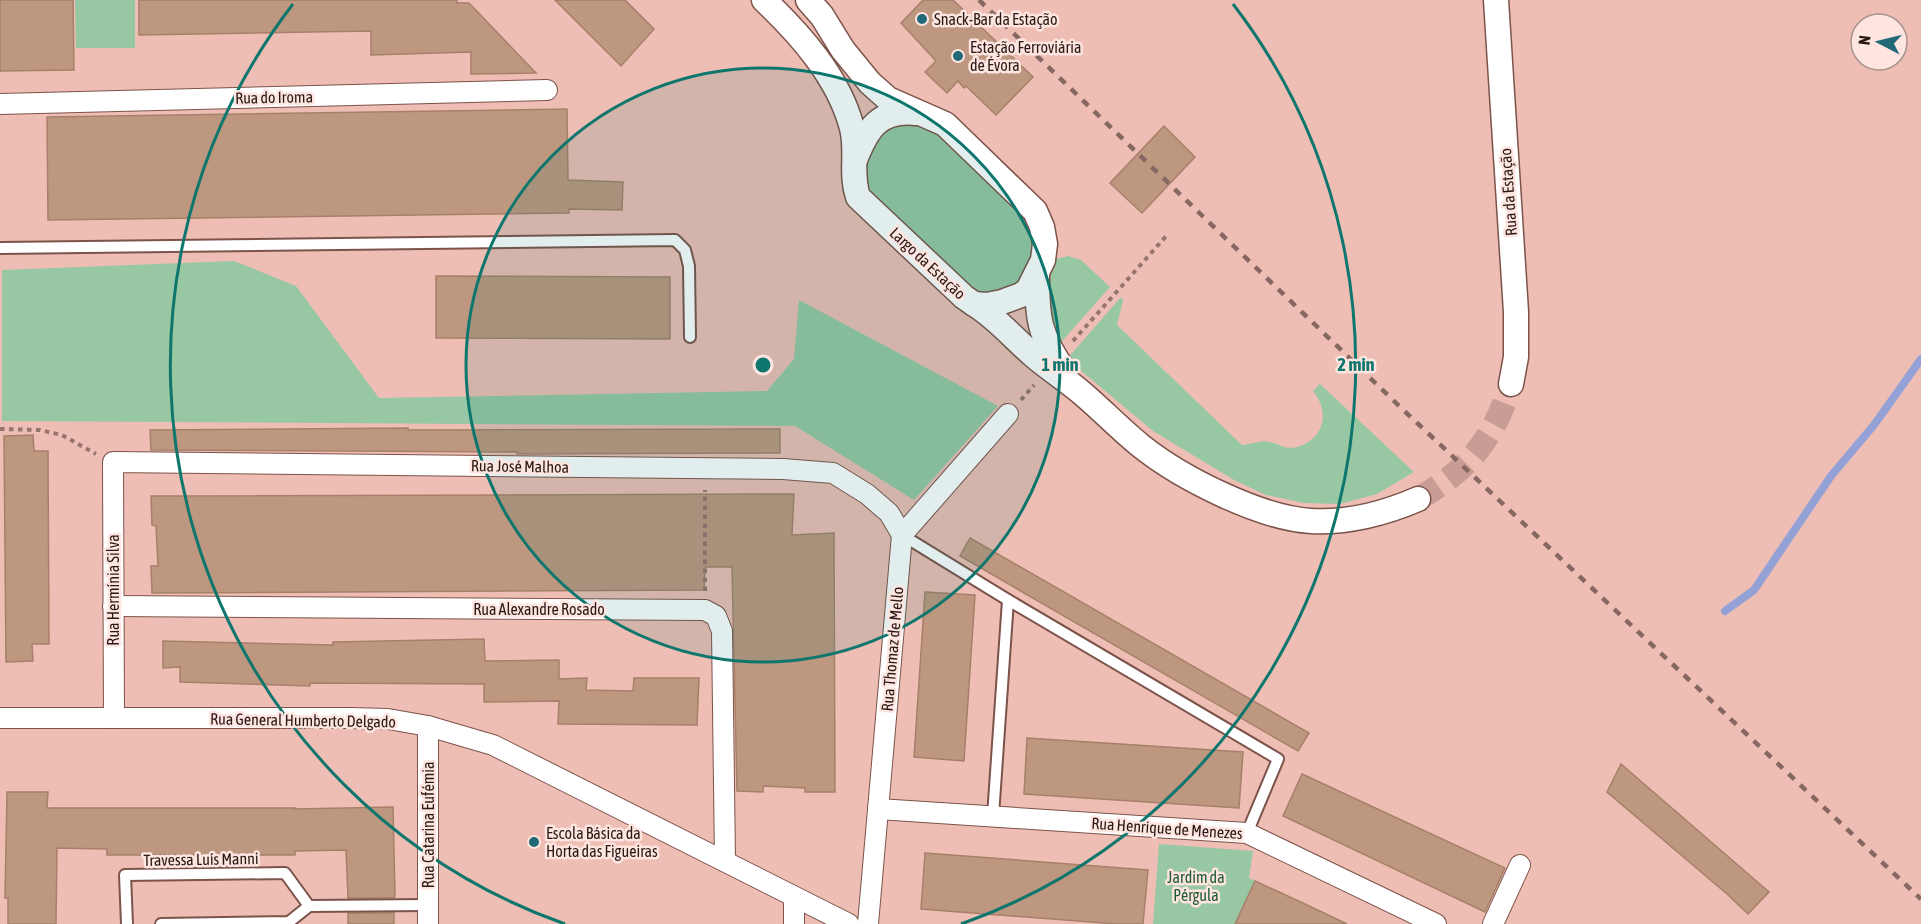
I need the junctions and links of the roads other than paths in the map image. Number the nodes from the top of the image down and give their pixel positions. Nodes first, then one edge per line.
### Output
1 (764, 0) edge
2 (808, 0) edge
3 (1496, 0) edge
4 (547, 90) dead end
5 (0, 104) edge
6 (933, 117) junction
7 (853, 166) junction
8 (0, 248) edge
9 (1037, 275) junction
10 (974, 304) junction
11 (690, 337) dead end
12 (1511, 384) tunnel mouth
13 (1082, 393) junction
14 (1008, 414) road end
15 (112, 462) joint
16 (1418, 499) tunnel mouth
17 (902, 535) junction
18 (1008, 600) junction
19 (114, 606) junction
20 (0, 718) edge
21 (114, 718) junction
22 (428, 726) junction
23 (878, 809) junction
24 (993, 816) junction
25 (1247, 833) junction
26 (726, 861) junction
27 (1520, 865) dead end
28 (795, 897) junction
29 (309, 906) junction
30 (428, 915) edge
31 (127, 924) edge
32 (161, 924) edge
33 (794, 924) edge
34 (849, 924) edge
35 (868, 924) edge
36 (1436, 924) edge
37 (1493, 924) edge

1 - 7 street, Largo da Estação
2 - 6 street, Largo da Estação
3 - 12 street, Rua da Estação
4 - 5 street, Rua do Iroma
6 - 7 street, Largo da Estação
6 - 9 street, Largo da Estação
7 - 10 street, Largo da Estação
8 - 11 lane
9 - 10 street, Largo da Estação
9 - 13 street
10 - 13 street
13 - 16 street
14 - 17 street
15 - 17 street, Rua José Malhoa
15 - 19 street, Rua Hermínia Silva
17 - 18 lane
17 - 23 street, Rua Thomaz de Mello
18 - 24 lane
18 - 25 lane
19 - 21 street, Rua Hermínia Silva
19 - 26 street, Rua Alexandre Rosado
20 - 21 street, Rua General Humberto Delgado
21 - 22 street, Rua General Humberto Delgado
22 - 26 street, Rua General Humberto Delgado
22 - 30 street, Rua Catarina Eufémia
23 - 24 street, Rua Henrique de Menezes
23 - 35 street, Rua Thomaz de Mello
24 - 25 street, Rua Henrique de Menezes
25 - 36 street, Rua Henrique de Menezes
26 - 28 street, Rua General Humberto Delgado
27 - 37 street
28 - 33 street
28 - 34 street, Rua General Humberto Delgado
29 - 30 lane
29 - 31 lane, Travessa Luís Manni
29 - 32 lane

